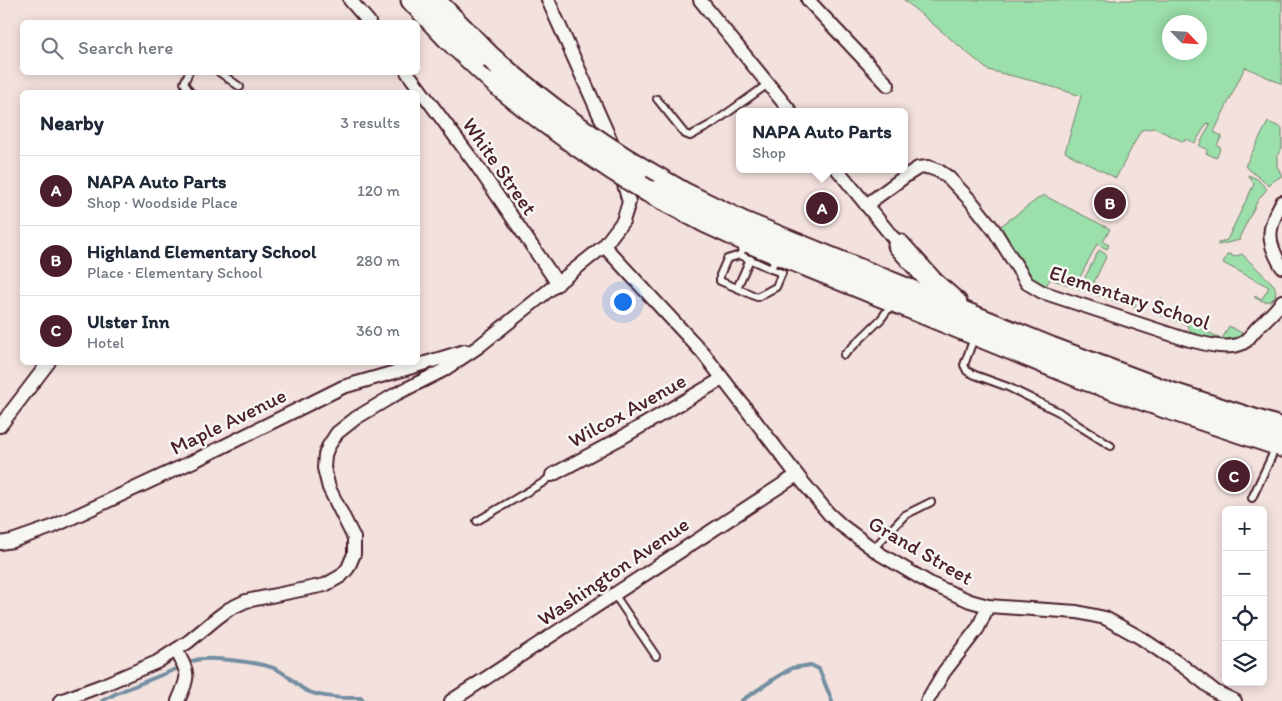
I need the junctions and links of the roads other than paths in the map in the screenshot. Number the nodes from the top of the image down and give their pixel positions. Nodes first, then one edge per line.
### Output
1 (350, 0) edge
2 (412, 0) edge
3 (434, 0) edge
4 (548, 0) edge
5 (700, 0) edge
6 (808, 0) edge
7 (367, 20) edge
8 (188, 75) edge
9 (224, 75) edge
10 (410, 75) edge
11 (768, 84) junction
12 (888, 85) dead end
13 (240, 86) dead end
14 (189, 90) edge
15 (657, 99) dead end
16 (788, 108) edge
17 (840, 173) edge
18 (1282, 202) edge
19 (866, 205) junction
20 (899, 245) junction
21 (604, 246) junction
22 (746, 252) junction
23 (775, 261) junction
24 (1282, 267) edge
25 (880, 279) junction
26 (558, 284) junction
27 (737, 288) junction
28 (1282, 300) edge
29 (894, 301) junction
30 (981, 328) junction
31 (478, 347) junction
32 (844, 355) dead end
33 (420, 361) edge
34 (46, 365) edge
35 (404, 365) edge
36 (722, 379) junction
37 (0, 426) edge
38 (1280, 440) edge
39 (1111, 446) dead end
40 (552, 475) joint
41 (797, 475) junction
42 (1252, 498) dead end
43 (931, 502) dead end
44 (477, 521) dead end
45 (0, 543) edge
46 (873, 550) junction
47 (614, 594) junction
48 (988, 606) junction
49 (176, 650) junction
50 (656, 656) dead end
51 (60, 701) edge
52 (178, 701) edge
53 (451, 701) edge
54 (927, 701) edge
55 (1235, 701) edge

1 - 7 street
2 - 22 highway, bridge
3 - 25 highway, bridge
4 - 21 street
5 - 11 street
6 - 12 street
8 - 14 lane
9 - 13 lane
10 - 26 street, White Street
11 - 15 lane
11 - 16 street
17 - 19 street
18 - 24 street
19 - 20 street
19 - 28 street, Elementary School
20 - 25 highway
20 - 30 highway
21 - 26 street
21 - 36 street, Grand Street
22 - 23 highway
22 - 27 lane
22 - 27 lane
23 - 27 lane
23 - 29 highway
25 - 30 highway
26 - 31 street
29 - 30 highway
29 - 32 lane
30 - 38 highway
30 - 39 lane
31 - 33 street, Maple Avenue
31 - 49 street
34 - 37 street
35 - 45 street, Maple Avenue
36 - 40 street, Wilcox Avenue
36 - 41 street, Grand Street
38 - 42 lane
40 - 44 lane
41 - 46 street, Grand Street
41 - 47 street, Washington Avenue
43 - 46 lane
46 - 48 street, Grand Street
47 - 50 lane
47 - 53 street, Washington Avenue
48 - 54 street
48 - 55 street, Grand Street
49 - 51 street
49 - 52 street

